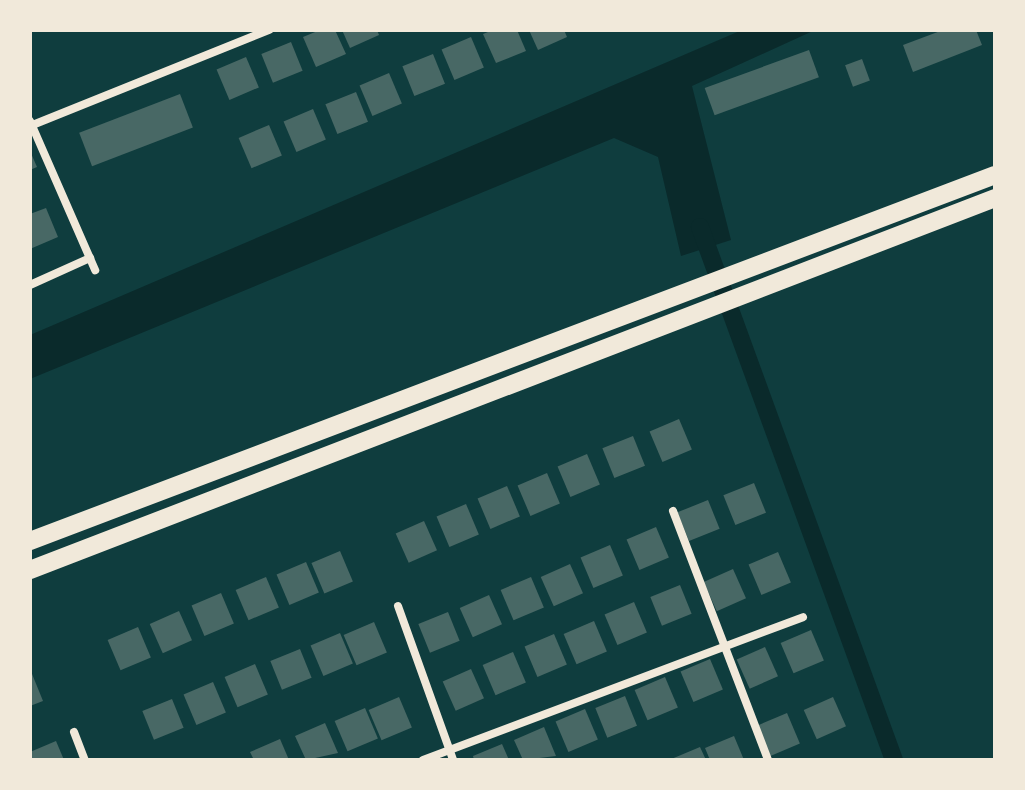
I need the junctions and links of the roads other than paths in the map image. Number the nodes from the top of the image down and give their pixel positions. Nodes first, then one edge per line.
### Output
1 (269, 30) edge
2 (31, 124) edge
3 (995, 175) edge
4 (995, 198) edge
5 (90, 258) junction
6 (95, 270) dead end
7 (30, 285) edge
8 (673, 511) dead end
9 (30, 541) edge
10 (30, 570) edge
11 (398, 606) dead end
12 (803, 617) dead end
13 (725, 646) junction
14 (74, 732) dead end
15 (450, 750) junction
16 (85, 760) edge
17 (423, 760) edge
18 (453, 760) edge
19 (768, 760) edge

1 - 2 street
2 - 5 street
3 - 9 main road
4 - 10 main road
5 - 6 street
5 - 7 street
8 - 13 street
11 - 15 street
12 - 13 street
13 - 15 street
13 - 19 street
14 - 16 street
15 - 17 street
15 - 18 street

